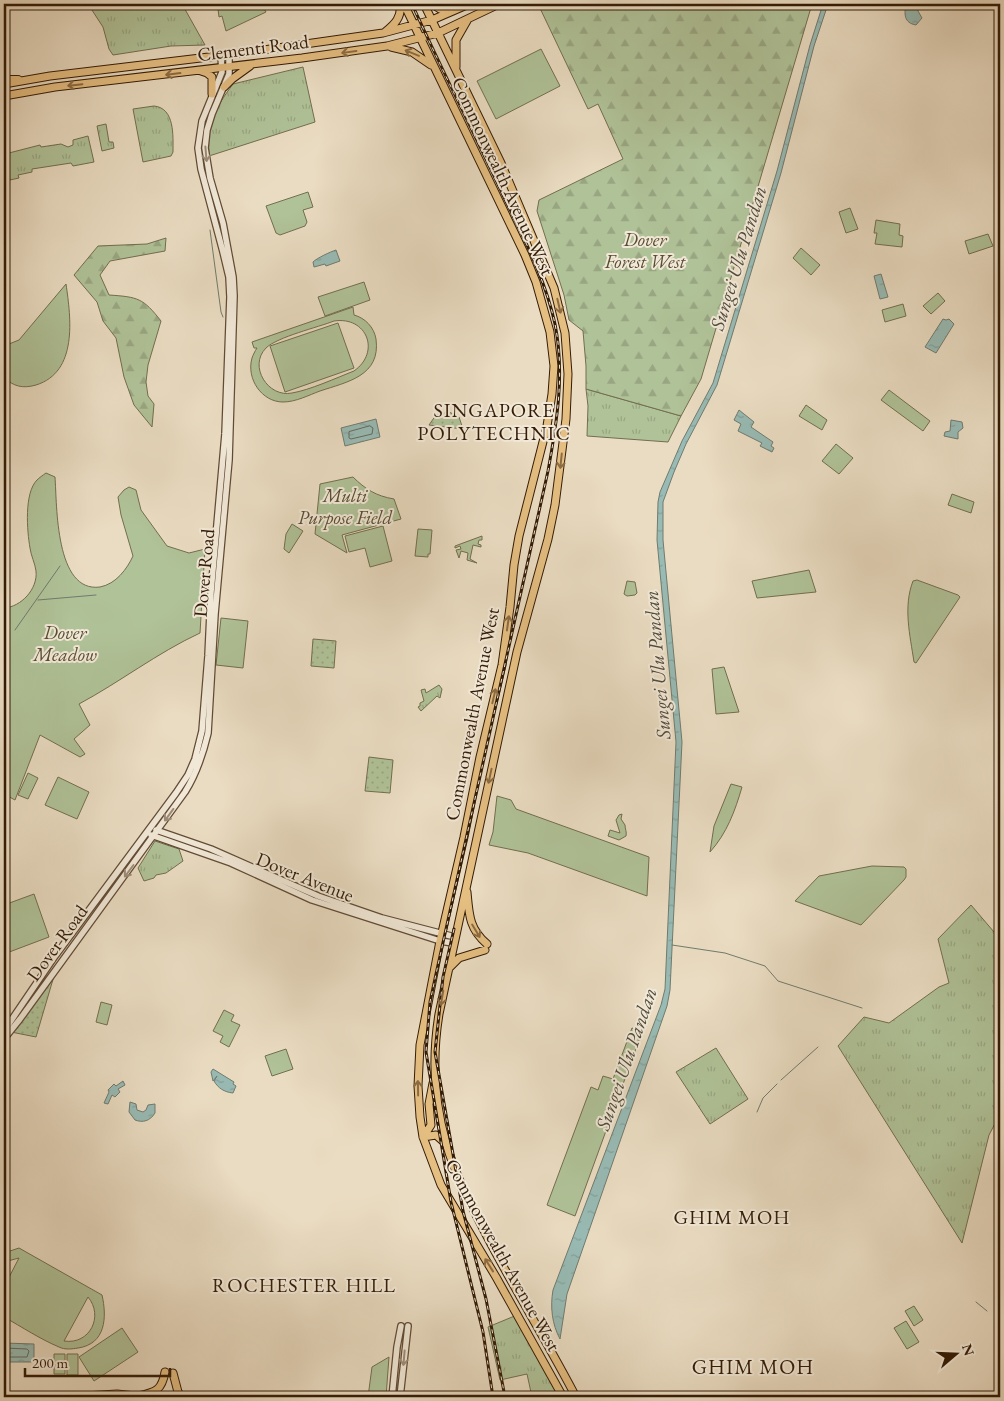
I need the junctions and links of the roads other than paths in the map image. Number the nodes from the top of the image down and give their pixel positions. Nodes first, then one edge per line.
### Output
1 (402, 4) edge
2 (424, 4) edge
3 (432, 4) edge
4 (499, 4) edge
5 (466, 5) edge
6 (468, 19) junction
7 (432, 20) junction
8 (414, 26) junction
9 (383, 33) junction
10 (438, 33) junction
11 (420, 38) junction
12 (387, 46) junction
13 (225, 55) junction
14 (253, 64) junction
15 (433, 66) junction
16 (226, 67) junction
17 (199, 70) junction
18 (457, 72) junction
19 (4, 80) edge
20 (18, 80) junction
21 (4, 84) edge
22 (224, 88) junction
23 (212, 94) junction
24 (4, 96) edge
25 (230, 355) junction
26 (506, 699) junction
27 (488, 721) junction
28 (500, 728) junction
29 (205, 732) junction
30 (486, 732) junction
31 (151, 828) junction
32 (156, 833) junction
33 (147, 834) junction
34 (467, 881) junction
35 (441, 938) junction
36 (454, 940) junction
37 (448, 971) junction
38 (4, 1031) edge
39 (4, 1039) edge
40 (435, 1076) junction
41 (423, 1137) junction
42 (446, 1144) junction
43 (69, 1397) edge
44 (141, 1397) edge
45 (182, 1397) edge
46 (392, 1397) edge
47 (400, 1397) edge
48 (563, 1397) edge
49 (576, 1397) edge

1 - 8 main road, Commonwealth Avenue West
1 - 9 main road
2 - 7 main road, Commonwealth Avenue West
3 - 5 main road
4 - 6 main road, Clementi Road
5 - 7 main road, Clementi Road
6 - 10 main road, Clementi Road
6 - 18 main road
7 - 8 main road, Clementi Road
7 - 10 main road, Commonwealth Avenue West
8 - 9 main road, Clementi Road
8 - 11 main road, Commonwealth Avenue West
9 - 13 main road, Clementi Road
10 - 11 main road, Clementi Road
10 - 18 main road, Commonwealth Avenue West
11 - 12 main road, Clementi Road
11 - 15 main road, Commonwealth Avenue West
12 -> 14 main road, Clementi Road
15 -> 12 main road
13 - 16 street, Dover Road
13 - 20 main road, Clementi Road
14 - 16 main road, Clementi Road
14 - 22 main road
27 -> 15 main road, Commonwealth Avenue West
16 - 17 main road, Clementi Road
16 - 22 street, Dover Road
16 - 23 street, Dover Road
17 - 23 main road
17 -> 24 main road, Clementi Road
18 -> 26 main road, Commonwealth Avenue West
19 - 20 highway
20 - 21 main road, Clementi Road
22 -> 25 street, Dover Road
23 - 25 street, Dover Road
25 - 29 street, Dover Road
26 - 27 main road
26 - 28 main road, Commonwealth Avenue West
27 - 30 main road, Commonwealth Avenue West
28 - 30 main road
28 -> 34 main road, Commonwealth Avenue West
29 - 31 street, Dover Road
29 -> 32 street, Dover Road
30 - 35 main road, Commonwealth Avenue West
31 - 32 street, Dover Avenue
31 - 33 street, Dover Road
32 - 33 street, Dover Avenue
32 - 35 street, Dover Avenue
32 -> 39 street, Dover Road
33 - 38 street, Dover Road
34 - 36 main road, Commonwealth Avenue West
34 -> 37 main road
35 - 36 street, Dover Avenue
41 -> 35 main road, Commonwealth Avenue West
36 - 37 main road, Commonwealth Avenue West
37 -> 40 main road, Commonwealth Avenue West
40 - 41 main road
40 - 42 main road, Commonwealth Avenue West
41 - 42 main road
48 -> 41 main road, Commonwealth Avenue West
42 - 49 main road, Commonwealth Avenue West
43 - 44 main road
44 - 45 main road
46 -> 47 street

